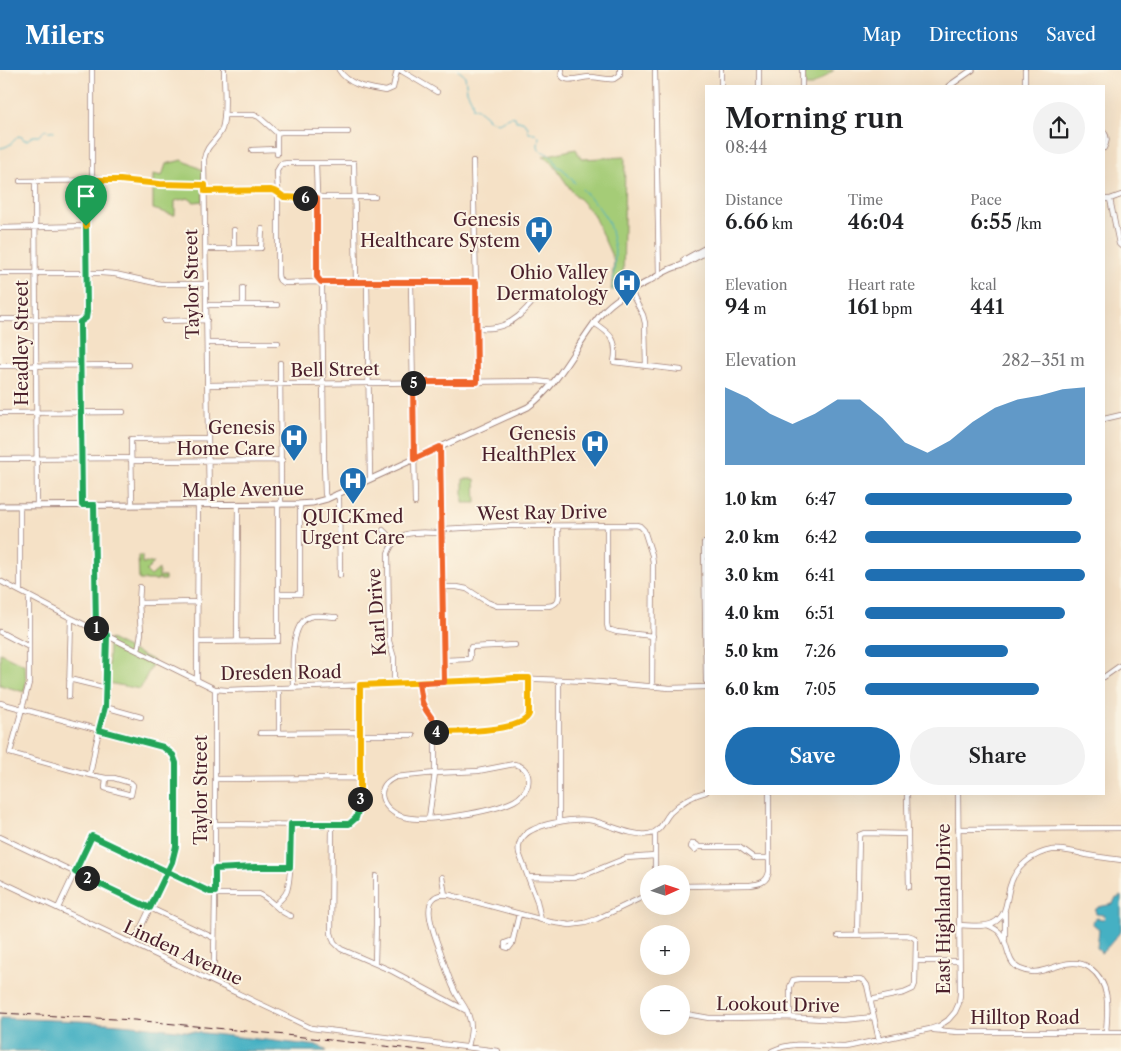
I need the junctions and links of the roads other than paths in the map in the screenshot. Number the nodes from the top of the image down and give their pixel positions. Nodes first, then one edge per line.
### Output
1 (92, 70) edge
2 (224, 70) edge
3 (339, 70) edge
4 (398, 70) edge
5 (562, 70) edge
6 (620, 70) edge
7 (655, 70) edge
8 (721, 70) edge
9 (759, 70) edge
10 (802, 70) edge
11 (972, 70) edge
12 (1025, 70) edge
13 (956, 84) edge
14 (722, 85) edge
15 (759, 85) edge
16 (802, 85) edge
17 (1025, 85) edge
18 (437, 92) dead end
19 (224, 115) junction
20 (348, 132) dead end
21 (276, 133) junction
22 (252, 150) dead end
23 (473, 161) dead end
24 (316, 163) junction
25 (86, 180) junction
26 (92, 180) junction
27 (20, 181) dead end
28 (35, 181) junction
29 (205, 188) junction
30 (278, 193) junction
31 (1121, 196) edge
32 (375, 197) dead end
33 (317, 198) junction
34 (356, 198) junction
35 (1105, 199) edge
36 (1110, 199) junction
37 (86, 226) junction
38 (35, 227) junction
39 (0, 228) edge
40 (262, 229) dead end
41 (234, 230) dead end
42 (1120, 239) edge
43 (1121, 246) edge
44 (206, 249) junction
45 (234, 249) junction
46 (705, 249) edge
47 (705, 253) edge
48 (676, 266) junction
49 (35, 273) junction
50 (86, 273) junction
51 (0, 274) edge
52 (659, 276) junction
53 (321, 282) junction
54 (356, 282) junction
55 (366, 282) junction
56 (411, 282) junction
57 (476, 282) junction
58 (206, 284) junction
59 (243, 288) dead end
60 (632, 290) junction
61 (626, 294) junction
62 (634, 298) junction
63 (535, 299) dead end
64 (207, 305) junction
65 (243, 305) junction
66 (277, 305) dead end
67 (0, 319) edge
68 (36, 320) junction
69 (207, 320) junction
70 (164, 321) dead end
71 (80, 322) junction
72 (594, 323) junction
73 (477, 328) junction
74 (278, 343) dead end
75 (207, 344) junction
76 (280, 363) dead end
77 (80, 365) junction
78 (129, 365) dead end
79 (0, 366) edge
80 (36, 366) junction
81 (646, 366) junction
82 (681, 370) dead end
83 (540, 381) junction
84 (413, 382) junction
85 (477, 382) junction
86 (368, 383) junction
87 (553, 383) junction
88 (280, 384) junction
89 (324, 384) junction
90 (208, 385) junction
91 (544, 394) junction
92 (0, 412) edge
93 (37, 412) junction
94 (81, 412) junction
95 (123, 412) dead end
96 (1121, 416) edge
97 (1105, 418) edge
98 (208, 438) junction
99 (440, 447) junction
100 (82, 458) junction
101 (0, 459) edge
102 (37, 459) junction
103 (131, 459) junction
104 (414, 459) junction
105 (209, 460) junction
106 (282, 460) junction
107 (370, 479) junction
108 (337, 494) junction
109 (327, 499) junction
110 (415, 503) dead end
111 (198, 504) junction
112 (209, 504) junction
113 (238, 504) junction
114 (280, 504) junction
115 (300, 504) junction
116 (37, 505) junction
117 (82, 505) junction
118 (94, 505) junction
119 (132, 505) junction
120 (0, 506) edge
121 (20, 506) junction
122 (607, 525) junction
123 (558, 526) junction
124 (383, 530) dead end
125 (442, 531) junction
126 (394, 541) junction
127 (704, 543) dead end
128 (705, 564) edge
129 (340, 575) dead end
130 (0, 581) edge
131 (140, 587) dead end
132 (443, 587) junction
133 (20, 591) junction
134 (278, 594) junction
135 (29, 596) junction
136 (198, 602) junction
137 (140, 604) junction
138 (336, 617) dead end
139 (71, 618) junction
140 (96, 630) junction
141 (0, 632) edge
142 (107, 635) junction
143 (652, 636) junction
144 (198, 642) junction
145 (237, 642) junction
146 (515, 645) dead end
147 (29, 647) junction
148 (138, 650) junction
149 (444, 660) junction
150 (1121, 665) edge
151 (1105, 675) edge
152 (70, 678) junction
153 (529, 678) junction
154 (197, 680) junction
155 (559, 680) junction
156 (444, 682) junction
157 (419, 683) junction
158 (394, 684) junction
159 (360, 685) junction
160 (293, 687) junction
161 (652, 687) junction
162 (705, 687) edge
163 (106, 688) junction
164 (279, 688) junction
165 (215, 689) junction
166 (69, 697) dead end
167 (0, 703) edge
168 (105, 707) junction
169 (22, 709) junction
170 (141, 717) dead end
171 (99, 730) junction
172 (435, 732) junction
173 (260, 733) dead end
174 (280, 733) junction
175 (361, 734) junction
176 (413, 735) dead end
177 (435, 773) junction
178 (90, 775) junction
179 (106, 778) junction
180 (215, 778) junction
181 (360, 778) junction
182 (705, 792) edge
183 (769, 795) edge
184 (907, 795) edge
185 (958, 795) edge
186 (429, 818) junction
187 (559, 821) junction
188 (215, 824) junction
189 (291, 824) junction
190 (332, 824) junction
191 (958, 828) junction
192 (1121, 828) edge
193 (656, 832) junction
194 (907, 834) junction
195 (0, 837) edge
196 (698, 846) dead end
197 (655, 856) junction
198 (769, 858) junction
199 (1121, 860) edge
200 (656, 865) edge
201 (290, 867) junction
202 (215, 869) junction
203 (75, 872) junction
204 (167, 872) junction
205 (376, 876) dead end
206 (442, 877) dead end
207 (528, 877) junction
208 (0, 881) edge
209 (690, 886) edge
210 (909, 886) dead end
211 (215, 893) junction
212 (445, 894) junction
213 (640, 898) edge
214 (275, 905) junction
215 (58, 908) junction
216 (150, 908) junction
217 (1005, 910) junction
218 (519, 914) junction
219 (291, 916) dead end
220 (541, 920) junction
221 (959, 925) junction
222 (987, 925) junction
223 (858, 935) junction
224 (838, 936) dead end
225 (214, 938) junction
226 (513, 940) dead end
227 (1005, 941) junction
228 (132, 944) junction
229 (916, 961) junction
230 (959, 961) junction
231 (375, 963) junction
232 (212, 982) junction
233 (870, 1000) junction
234 (468, 1012) junction
235 (690, 1014) edge
236 (790, 1017) junction
237 (874, 1017) junction
238 (930, 1029) junction
239 (1106, 1032) junction
240 (1121, 1032) edge
241 (879, 1040) junction
242 (468, 1047) junction
243 (498, 1051) edge
244 (772, 1051) edge

1 - 26 street
2 - 19 street, Taylor Street
3 - 4 street
4 - 18 street
5 - 6 street
7 - 52 street
8 - 14 street
9 - 15 street
10 - 16 street
11 - 13 main road
12 - 17 street
19 - 21 street
19 - 29 street, Taylor Street
20 - 21 street
21 - 22 street
23 - 57 street
24 - 30 street
24 - 33 street
24 - 34 street
25 - 26 street
25 - 28 street
25 - 37 street
26 - 29 street
27 - 28 street
28 - 38 street, Headley Street
29 - 30 street
29 - 44 street, Taylor Street
30 - 33 street
30 - 53 street
31 - 36 street
32 - 34 street
33 - 34 street
33 - 53 street
34 - 54 street
35 - 36 street
36 - 42 street
37 - 38 street
37 - 50 street
38 - 39 street
38 - 49 street, Headley Street
40 - 45 street
41 - 45 street
42 - 43 street
44 - 45 street
44 - 58 street, Taylor Street
46 - 48 main road, Maple Avenue
47 - 48 main road, Maple Avenue
48 - 52 main road, Maple Avenue
49 - 50 street
49 - 51 street
49 - 68 street, Headley Street
50 - 58 street
50 - 71 street
52 - 60 main road, Maple Avenue
53 - 54 street
53 - 89 street
54 - 55 street
55 - 56 street
55 - 86 street
56 - 57 street
56 - 84 street
57 - 73 street
58 - 64 street, Taylor Street
59 - 65 street
60 - 61 main road, Maple Avenue
60 - 62 street
61 - 62 street
61 - 72 main road, Maple Avenue
62 - 81 street
63 - 73 street
64 - 65 street
64 - 69 street, Taylor Street
65 - 66 street
67 - 68 street
68 - 71 street
68 - 80 street, Headley Street
69 - 70 street
69 - 75 street, Taylor Street
71 - 77 street
72 - 81 street
72 - 87 main road, Maple Avenue
73 - 85 street
74 - 75 street
75 - 90 street, Taylor Street
76 - 88 street
77 - 78 street
77 - 80 street
77 - 94 street
79 - 80 street
80 - 93 street, Headley Street
81 - 82 street
83 - 85 street, Bell Street
83 - 87 street, Bell Street
83 - 91 street
84 - 85 street, Bell Street
84 - 86 street, Bell Street
84 - 104 street
86 - 89 street, Bell Street
86 - 107 street
87 - 91 main road, Maple Avenue
88 - 89 street, Bell Street
88 - 90 street, Bell Street
88 - 106 street
89 - 109 street
90 - 98 street, Taylor Street
91 - 99 main road, Maple Avenue
92 - 93 street
93 - 94 street
93 - 102 street, Headley Street
94 - 95 street
94 - 100 street
96 - 97 street
98 - 103 street
98 - 105 street, Taylor Street
99 - 104 main road, Maple Avenue
99 - 125 street
100 - 102 street
100 - 103 street
100 - 117 street
101 - 102 street
102 - 116 street, Headley Street
103 - 105 street
103 - 119 street
104 - 107 main road, Maple Avenue
104 - 110 street
105 - 106 street
105 - 112 street, Taylor Street
106 - 114 street
107 - 108 main road, Maple Avenue
108 - 109 main road, Maple Avenue
108 - 129 street
109 - 115 main road, Maple Avenue
111 - 112 main road, Maple Avenue
111 - 119 main road, Maple Avenue
111 - 136 street
112 - 113 main road, Maple Avenue
113 - 114 main road, Maple Avenue
113 - 145 street
114 - 115 main road, Maple Avenue
114 - 134 street
115 - 134 street
116 - 117 main road, Maple Avenue
116 - 121 main road, Maple Avenue
117 - 118 main road, Maple Avenue
118 - 119 main road, Maple Avenue
118 - 140 street
120 - 121 main road, Maple Avenue
121 - 133 street
122 - 123 street, West Ray Drive
122 - 143 street, West Ray Drive
122 - 143 street
123 - 125 street, West Ray Drive
123 - 132 street
124 - 126 street
125 - 126 street
125 - 132 street
126 - 158 street, Karl Drive
127 - 128 street
130 - 133 street, Dresden Road
131 - 137 street
132 - 149 street
133 - 135 street, Dresden Road
134 - 145 street
135 - 139 street, Dresden Road
135 - 147 street
136 - 137 street
136 - 144 street
137 - 148 street
138 - 160 street
139 - 140 street, Dresden Road
139 - 152 street
140 - 142 street, Dresden Road
141 - 147 street
142 - 148 street, Dresden Road
142 - 163 street
143 - 161 street
144 - 145 street
144 - 154 street
146 - 149 street
147 - 169 street
148 - 154 street, Dresden Road
149 - 156 street
150 - 151 street
152 - 163 street
152 - 166 street
153 - 155 street, Dresden Road
153 - 156 street, Dresden Road
153 - 172 street
154 - 165 street, Dresden Road
155 - 161 street, Dresden Road
155 - 187 street
156 - 157 street, Dresden Road
157 - 158 street, Dresden Road
157 - 172 street
158 - 159 street, Dresden Road
159 - 160 street, Dresden Road
159 - 175 street
160 - 164 street, Dresden Road
161 - 162 street, Dresden Road
163 - 168 street
164 - 165 street, Dresden Road
164 - 174 street
165 - 180 street, Taylor Street
167 - 169 street
168 - 170 street
168 - 171 street
169 - 171 street
169 - 178 street
171 - 178 street
171 - 204 street
172 - 177 street
173 - 174 street
174 - 175 street
175 - 176 street
175 - 181 street
177 - 186 street
177 - 186 street
177 - 186 street
178 - 179 street
179 - 179 street
180 - 181 street
180 - 188 street, Taylor Street
181 - 190 street
182 - 193 street
183 - 198 street
184 - 194 street
185 - 191 street, East Highland Drive
187 - 193 street
187 - 207 street
188 - 189 street
188 - 202 street, Taylor Street
189 - 190 street
189 - 201 street
190 - 231 street
191 - 192 street
191 - 221 street, East Highland Drive
193 - 197 street
194 - 210 street
194 - 223 street
195 - 203 street
196 - 198 street
197 - 200 street
197 - 207 street
198 - 209 street
199 - 217 street
201 - 202 street
201 - 214 street
202 - 211 street, Taylor Street
203 - 204 street
203 - 215 street
203 - 216 street
204 - 211 street
204 - 216 street
205 - 231 street
206 - 212 street
207 - 220 street
208 - 215 street, Linden Avenue
211 - 214 street
211 - 225 street, Taylor Street
212 - 218 street
212 - 234 street
213 - 220 street
214 - 219 street
215 - 228 street, Linden Avenue
216 - 225 street
216 - 228 street
217 - 222 street
217 - 227 street
218 - 220 street
218 - 226 street
221 - 222 street
221 - 230 street, East Highland Drive
222 - 227 street
223 - 224 street
223 - 229 street
225 - 232 street, Taylor Street
227 - 239 street
228 - 232 street, Linden Avenue
229 - 230 street
229 - 233 street
230 - 238 street, East Highland Drive
231 - 234 street
232 - 242 street, Linden Avenue
233 - 236 street
233 - 237 street
234 - 242 street
235 - 236 street, Lookout Drive
236 - 237 street, Lookout Drive
237 - 241 street
238 - 239 street, Hilltop Road
238 - 241 street, East Highland Drive
239 - 240 street, Hilltop Road
241 - 244 street, East Highland Drive
242 - 243 street, Linden Avenue

